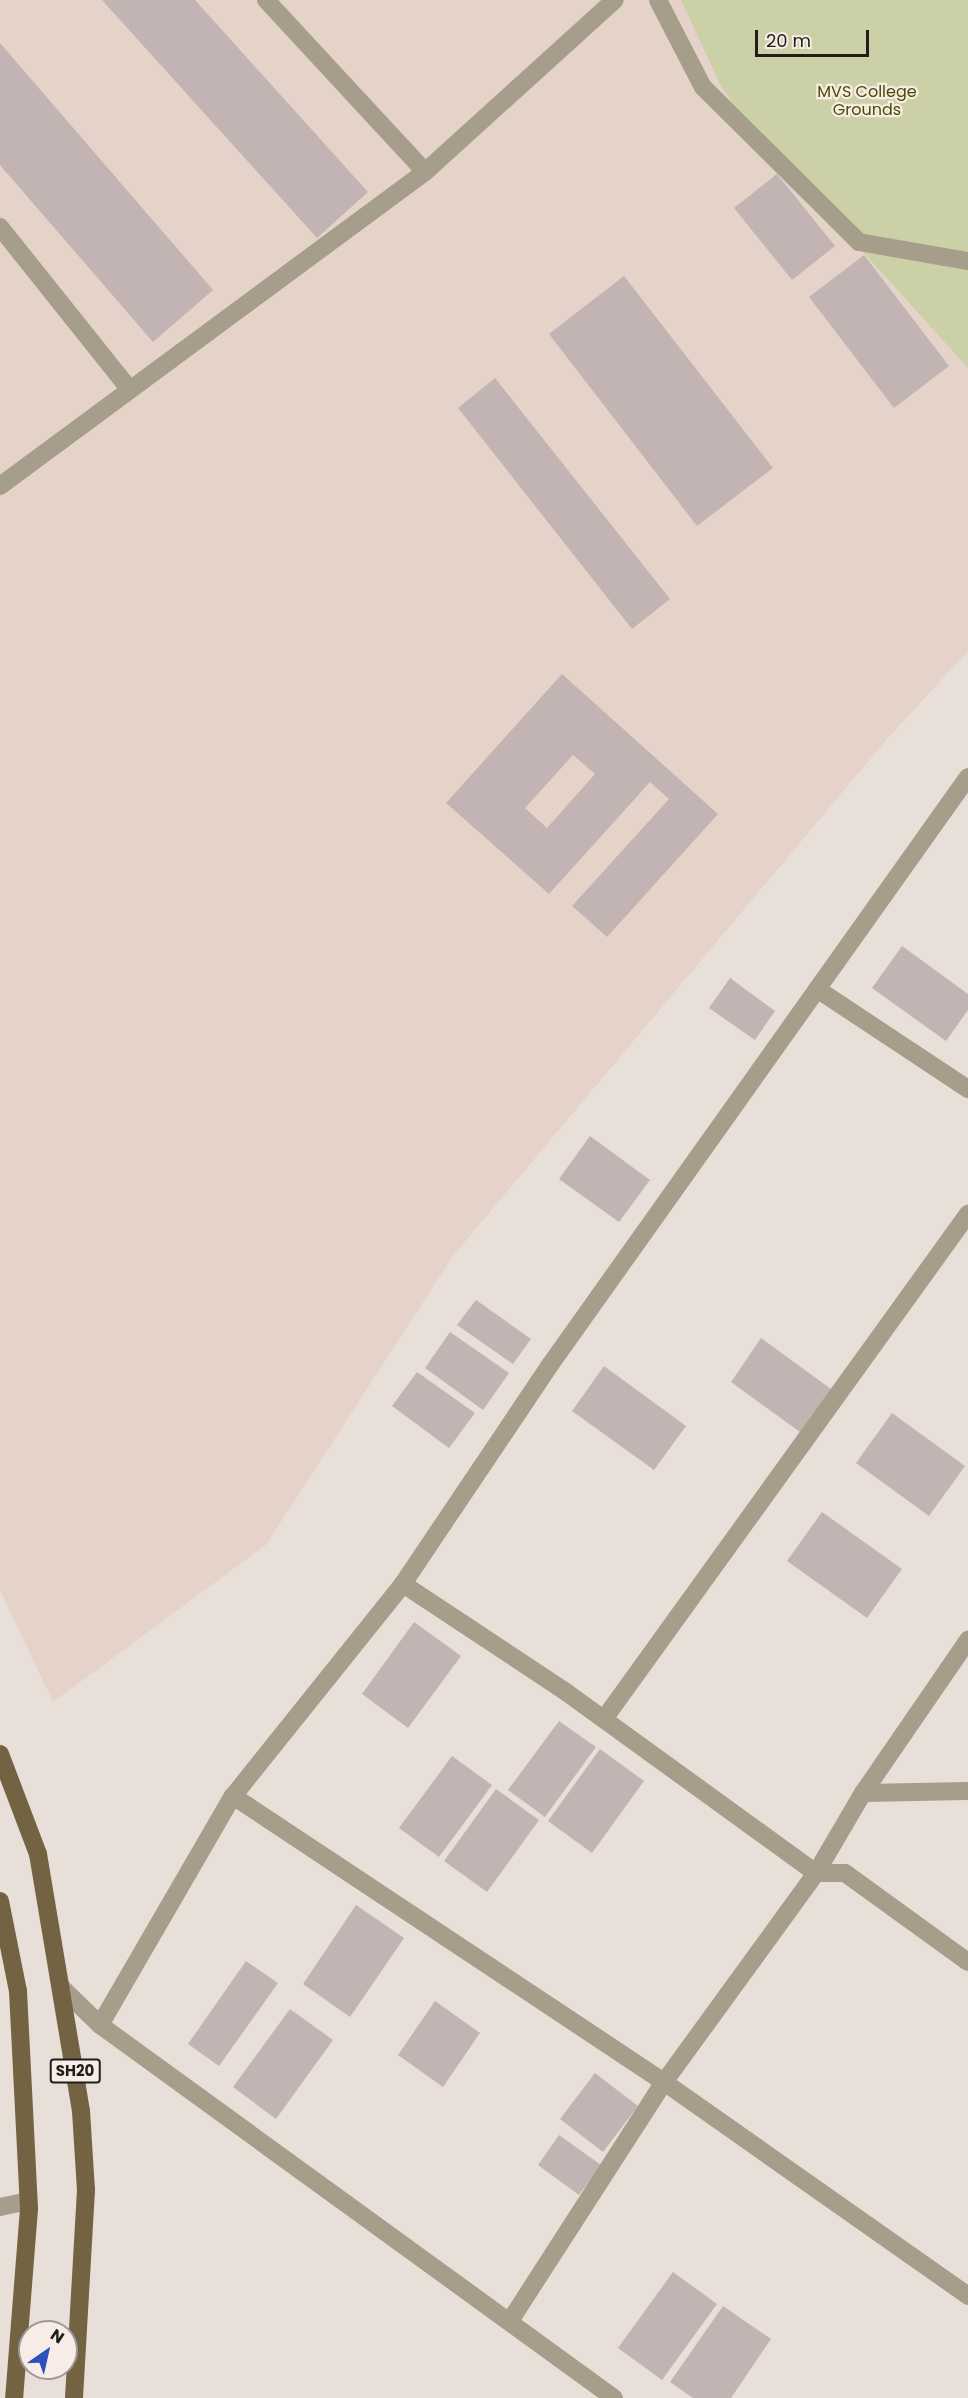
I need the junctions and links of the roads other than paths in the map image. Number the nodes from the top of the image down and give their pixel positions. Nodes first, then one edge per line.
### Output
1 (266, 0) edge
2 (615, 0) edge
3 (658, 0) edge
4 (425, 172) junction
5 (0, 227) edge
6 (968, 261) edge
7 (130, 390) junction
8 (0, 486) edge
9 (968, 777) edge
10 (818, 989) junction
11 (968, 1089) edge
12 (968, 1214) edge
13 (403, 1584) junction
14 (968, 1640) edge
15 (604, 1719) junction
16 (0, 1754) edge
17 (968, 1791) edge
18 (863, 1792) junction
19 (233, 1796) junction
20 (816, 1873) junction
21 (0, 1901) edge
22 (968, 1962) edge
23 (62, 1988) junction
24 (100, 2025) junction
25 (664, 2082) junction
26 (28, 2201) junction
27 (0, 2207) edge
28 (968, 2296) edge
29 (510, 2320) junction
30 (14, 2398) edge
31 (74, 2398) edge
32 (614, 2398) edge

1 - 4 street
2 - 4 street
3 - 6 street
4 - 7 street
5 - 7 street
7 - 8 street
9 - 10 street
10 - 11 street
10 - 13 street
12 - 15 street
13 - 15 street
13 - 19 street
14 - 18 street
15 - 20 street
16 - 23 main road, SH20
17 - 18 street
18 - 20 street
19 - 24 street
19 - 25 street
20 - 22 street
20 - 25 street
21 - 26 main road
23 - 24 street
23 - 31 main road, SH20
24 - 29 street
25 - 28 street
25 - 29 street
26 - 27 street
26 - 30 main road
29 - 32 street

